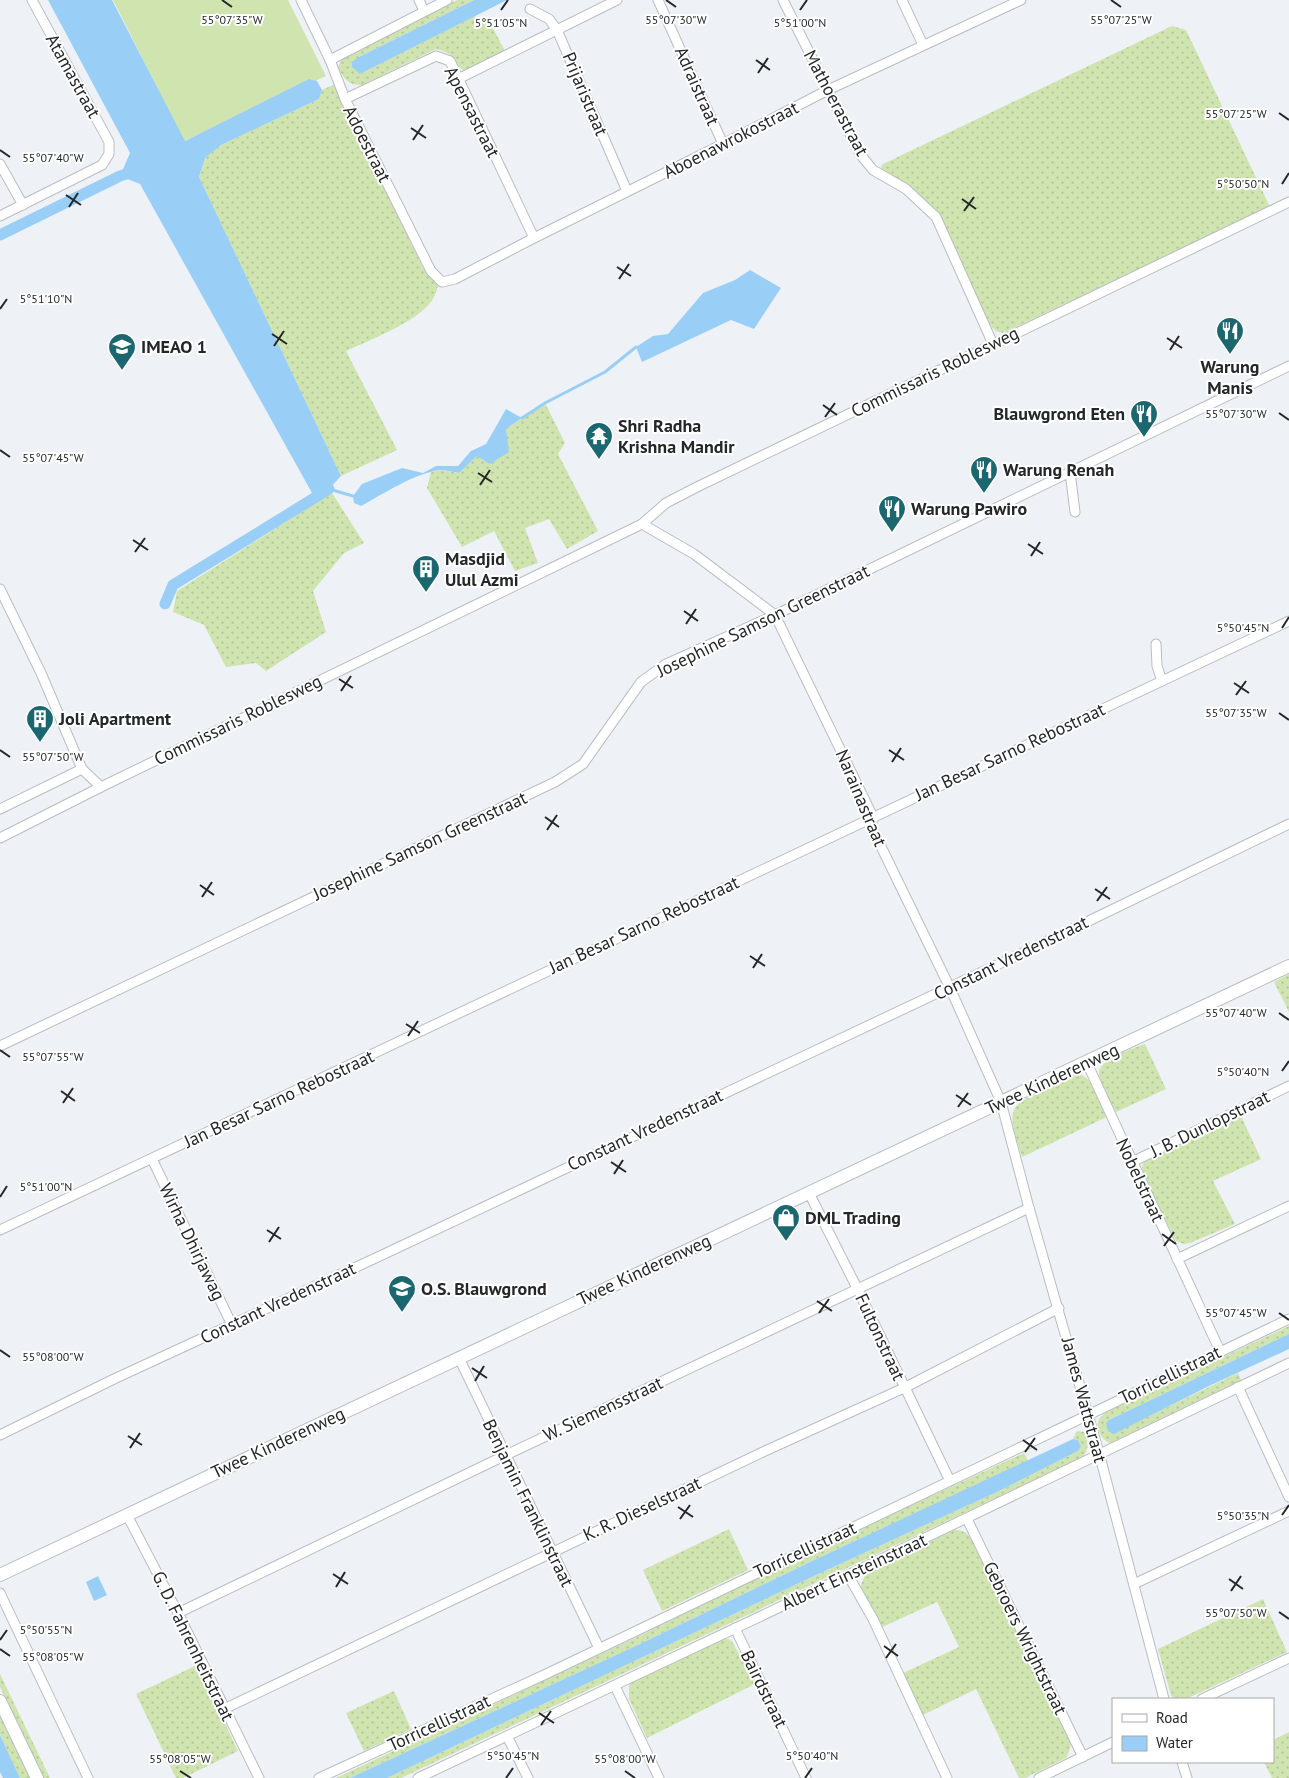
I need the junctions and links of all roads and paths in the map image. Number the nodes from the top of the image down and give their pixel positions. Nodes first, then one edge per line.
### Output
1 (32, 0) edge
2 (301, 0) edge
3 (419, 0) edge
4 (447, 0) edge
5 (617, 0) edge
6 (658, 0) edge
7 (784, 0) edge
8 (902, 0) edge
9 (1019, 0) edge
10 (530, 9) dead end
11 (424, 11) junction
12 (557, 30) junction
13 (922, 45) junction
14 (330, 60) junction
15 (458, 79) junction
16 (828, 90) junction
17 (345, 99) junction
18 (723, 144) junction
19 (0, 164) edge
20 (627, 191) junction
21 (1289, 202) edge
22 (23, 206) junction
23 (0, 216) edge
24 (534, 238) junction
25 (442, 282) joint
26 (993, 344) junction
27 (1289, 366) edge
28 (1070, 472) junction
29 (1075, 512) dead end
30 (642, 524) junction
31 (0, 589) edge
32 (775, 615) junction
33 (1289, 621) edge
34 (1156, 644) dead end
35 (1162, 681) junction
36 (82, 769) junction
37 (101, 787) junction
38 (0, 809) edge
39 (873, 817) junction
40 (1289, 824) edge
41 (0, 838) edge
42 (1289, 966) edge
43 (950, 988) junction
44 (0, 1046) edge
45 (1087, 1063) junction
46 (1289, 1086) edge
47 (1002, 1102) junction
48 (152, 1159) junction
49 (1132, 1162) junction
50 (809, 1193) junction
51 (1289, 1206) edge
52 (1030, 1208) junction
53 (0, 1230) edge
54 (1177, 1259) junction
55 (858, 1290) junction
56 (1059, 1308) junction
57 (1289, 1319) edge
58 (232, 1325) junction
59 (1220, 1351) junction
60 (459, 1358) junction
61 (1289, 1363) edge
62 (1238, 1387) junction
63 (904, 1388) junction
64 (1088, 1416) junction
65 (0, 1435) edge
66 (1099, 1453) junction
67 (506, 1455) junction
68 (950, 1481) junction
69 (1289, 1496) edge
70 (1289, 1511) edge
71 (127, 1515) junction
72 (967, 1519) junction
73 (551, 1552) junction
74 (0, 1575) edge
75 (848, 1576) junction
76 (1134, 1584) junction
77 (0, 1594) edge
78 (178, 1613) junction
79 (735, 1628) junction
80 (599, 1648) junction
81 (1289, 1658) edge
82 (615, 1686) junction
83 (1164, 1698) edge
84 (1204, 1698) edge
85 (0, 1701) edge
86 (224, 1709) junction
87 (507, 1736) junction
88 (1112, 1742) edge
89 (1083, 1757) junction
90 (1182, 1763) edge
91 (37, 1778) edge
92 (88, 1778) edge
93 (258, 1778) edge
94 (319, 1778) edge
95 (418, 1778) edge
96 (528, 1778) edge
97 (659, 1778) edge
98 (806, 1778) edge
99 (947, 1778) edge
100 (1039, 1778) edge
101 (1187, 1778) edge

1 - 22 street, Atamastraat
2 - 14 street, Adoestraat
3 - 11 street
4 - 11 street
5 - 12 street
6 - 18 street, Adraistraat
7 - 16 street, Mathoerastraat
8 - 13 street
9 - 13 street, Aboenawrokostraat
10 - 12 street, Prijaristraat
11 - 14 street
12 - 15 street
12 - 20 street, Prijaristraat
13 - 16 street, Aboenawrokostraat
14 - 17 street, Adoestraat
15 - 17 street, Apensastraat
15 - 24 street, Apensastraat
16 - 18 street, Aboenawrokostraat
16 - 26 street, Mathoerastraat
17 - 25 street, Adoestraat
18 - 20 street, Aboenawrokostraat
19 - 22 street
20 - 24 street, Aboenawrokostraat
21 - 26 street, Commissaris Roblesweg
22 - 23 street
24 - 25 street, Aboenawrokostraat
26 - 30 street, Commissaris Roblesweg
27 - 28 street, Josephine Samson Greenstraat
28 - 29 street
28 - 32 street, Josephine Samson Greenstraat
30 - 32 street, Narainastraat
30 - 37 street, Commissaris Roblesweg
31 - 36 street
32 - 39 street, Narainastraat
32 - 44 street, Josephine Samson Greenstraat
33 - 35 street, Jan Besar Sarno Rebostraat
34 - 35 street
35 - 39 street, Jan Besar Sarno Rebostraat
36 - 37 street
36 - 38 street
37 - 41 street, Commissaris Roblesweg
39 - 43 street, Narainastraat
39 - 48 street, Jan Besar Sarno Rebostraat
40 - 43 street, Constant Vredenstraat
42 - 45 street, Twee Kinderenweg
43 - 47 street, Narainastraat
43 - 58 street, Constant Vredenstraat
45 - 47 street, Twee Kinderenweg
45 - 49 street, Nobelstraat
46 - 49 street, J. B. Dunlopstraat
47 - 50 street, Twee Kinderenweg
47 - 52 street, James Wattstraat
48 - 53 street, Jan Besar Sarno Rebostraat
48 - 58 street, Wirha Dhirjawag
49 - 54 street, Nobelstraat
50 - 55 street, Fultonstraat
50 - 60 street, Twee Kinderenweg
51 - 54 street
52 - 55 street, W. Siemensstraat
52 - 56 street, James Wattstraat
54 - 59 street, Nobelstraat
55 - 63 street, Fultonstraat
55 - 67 street, W. Siemensstraat
56 - 63 street, K. R. Dieselstraat
56 - 64 street, James Wattstraat
57 - 59 street, Torricellistraat
58 - 65 street, Constant Vredenstraat
59 - 64 street, Torricellistraat
60 - 67 street, Benjamin Franklinstraat
60 - 71 street, Twee Kinderenweg
61 - 62 street, Albert Einsteinstraat
62 - 66 street, Albert Einsteinstraat
62 - 69 street
63 - 68 street, Fultonstraat
63 - 73 street, K. R. Dieselstraat
64 - 66 street, James Wattstraat
64 - 68 street, Torricellistraat
66 - 72 street, Albert Einsteinstraat
66 - 76 street, James Wattstraat
67 - 73 street, Benjamin Franklinstraat
67 - 78 street, W. Siemensstraat
68 - 80 street, Torricellistraat
70 - 76 street
71 - 74 street, Twee Kinderenweg
71 - 78 street, G. D. Fahrenheitstraat
72 - 75 street, Albert Einsteinstraat
72 - 89 street, Gebroers Wrightstraat
73 - 80 street, Benjamin Franklinstraat
73 - 86 street, K. R. Dieselstraat
75 - 79 street, Albert Einsteinstraat
75 - 99 street
76 - 83 street, James Wattstraat
77 - 92 street
78 - 86 street, G. D. Fahrenheitstraat
79 - 82 street, Albert Einsteinstraat
79 - 98 street, Bairdstraat
80 - 94 street, Torricellistraat
81 - 84 street
82 - 87 street, Albert Einsteinstraat
82 - 97 street
85 - 91 street
86 - 93 street, G. D. Fahrenheitstraat
87 - 95 street, Albert Einsteinstraat
87 - 96 street
88 - 89 street
89 - 100 street
90 - 101 street

